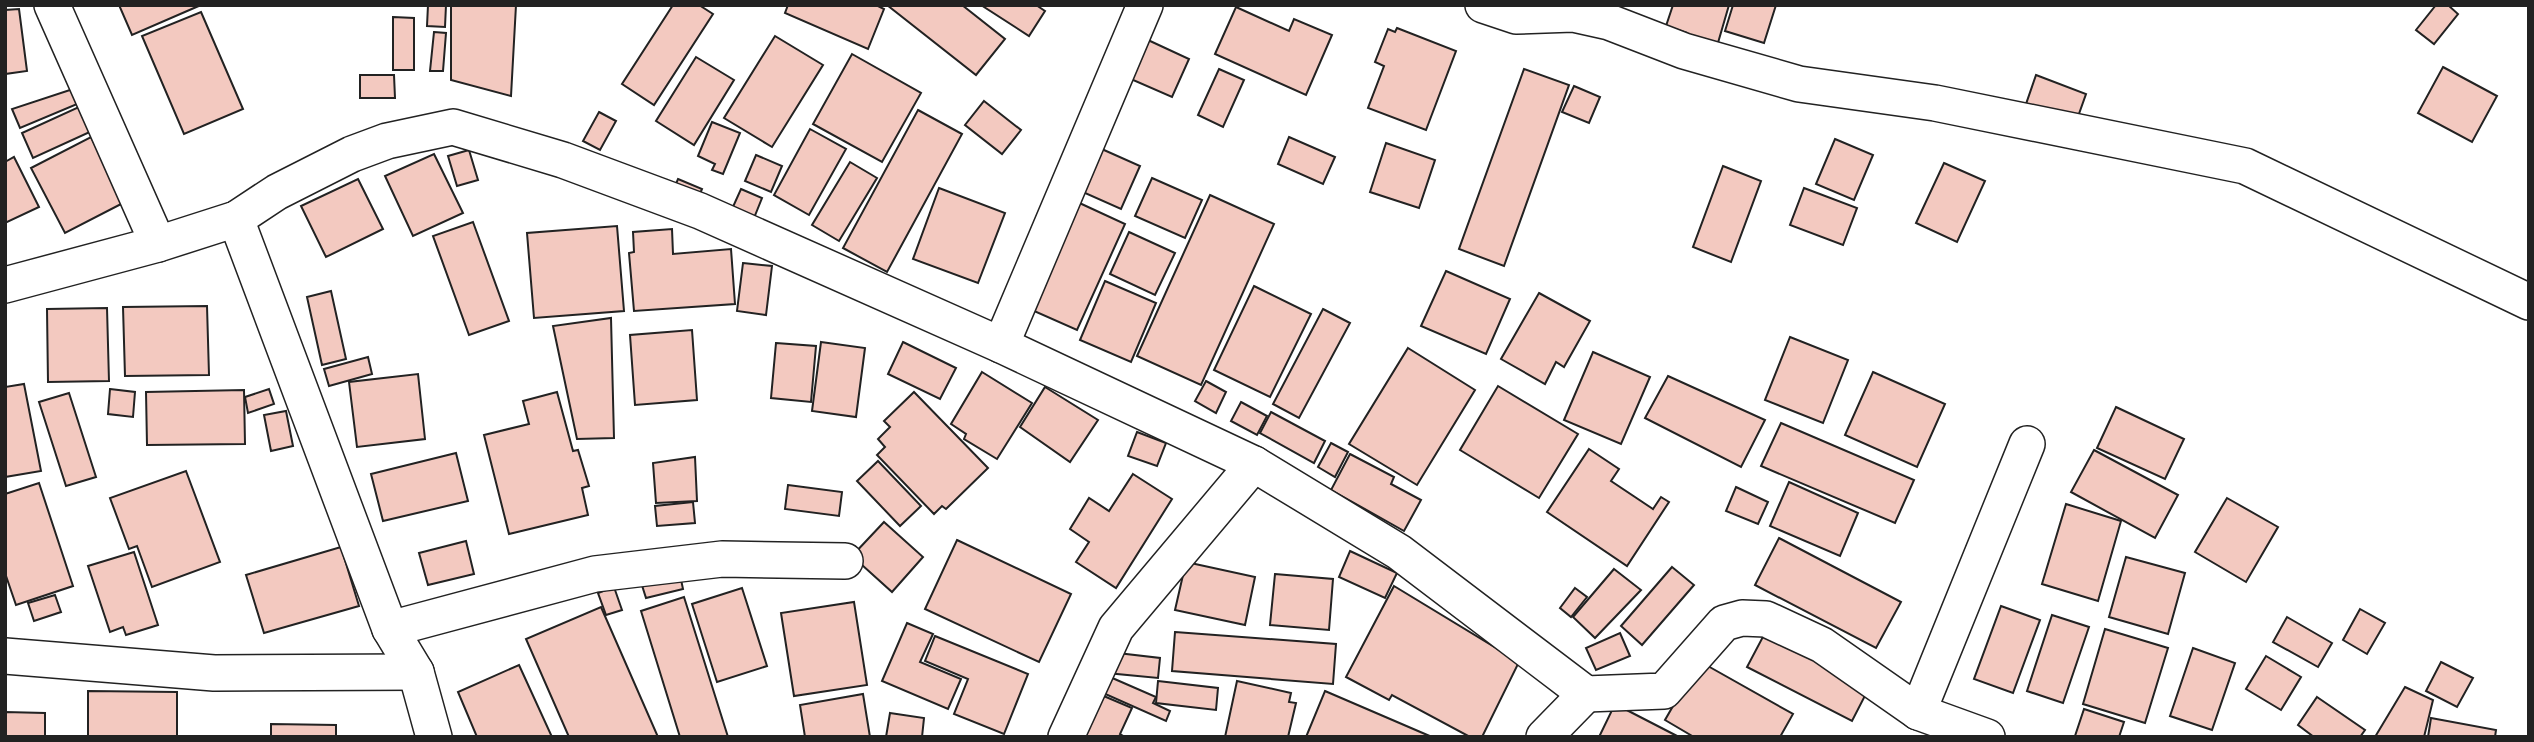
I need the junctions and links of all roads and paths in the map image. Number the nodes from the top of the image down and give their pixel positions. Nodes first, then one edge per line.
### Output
1 (51, 5) edge
2 (1144, 5) edge
3 (1483, 5) edge
4 (236, 219) junction
5 (158, 244) junction
6 (5, 285) edge
7 (2529, 302) edge
8 (1001, 345) junction
9 (2027, 444) dead end
10 (1254, 464) junction
11 (845, 561) dead end
12 (390, 629) junction
13 (5, 656) edge
14 (416, 672) junction
15 (1586, 694) junction
16 (1918, 712) junction
17 (434, 737) edge
18 (1066, 737) edge
19 (1544, 737) edge
20 (1987, 737) edge

1 - 5 street
2 - 8 street
3 - 7 street
4 - 5 street
4 - 8 street
4 - 12 street
5 - 6 street
8 - 10 street
9 - 16 street
10 - 15 street
10 - 18 street
11 - 12 street
12 - 14 street
13 - 14 street
14 - 17 street
15 - 16 street
15 - 19 street
16 - 20 street

